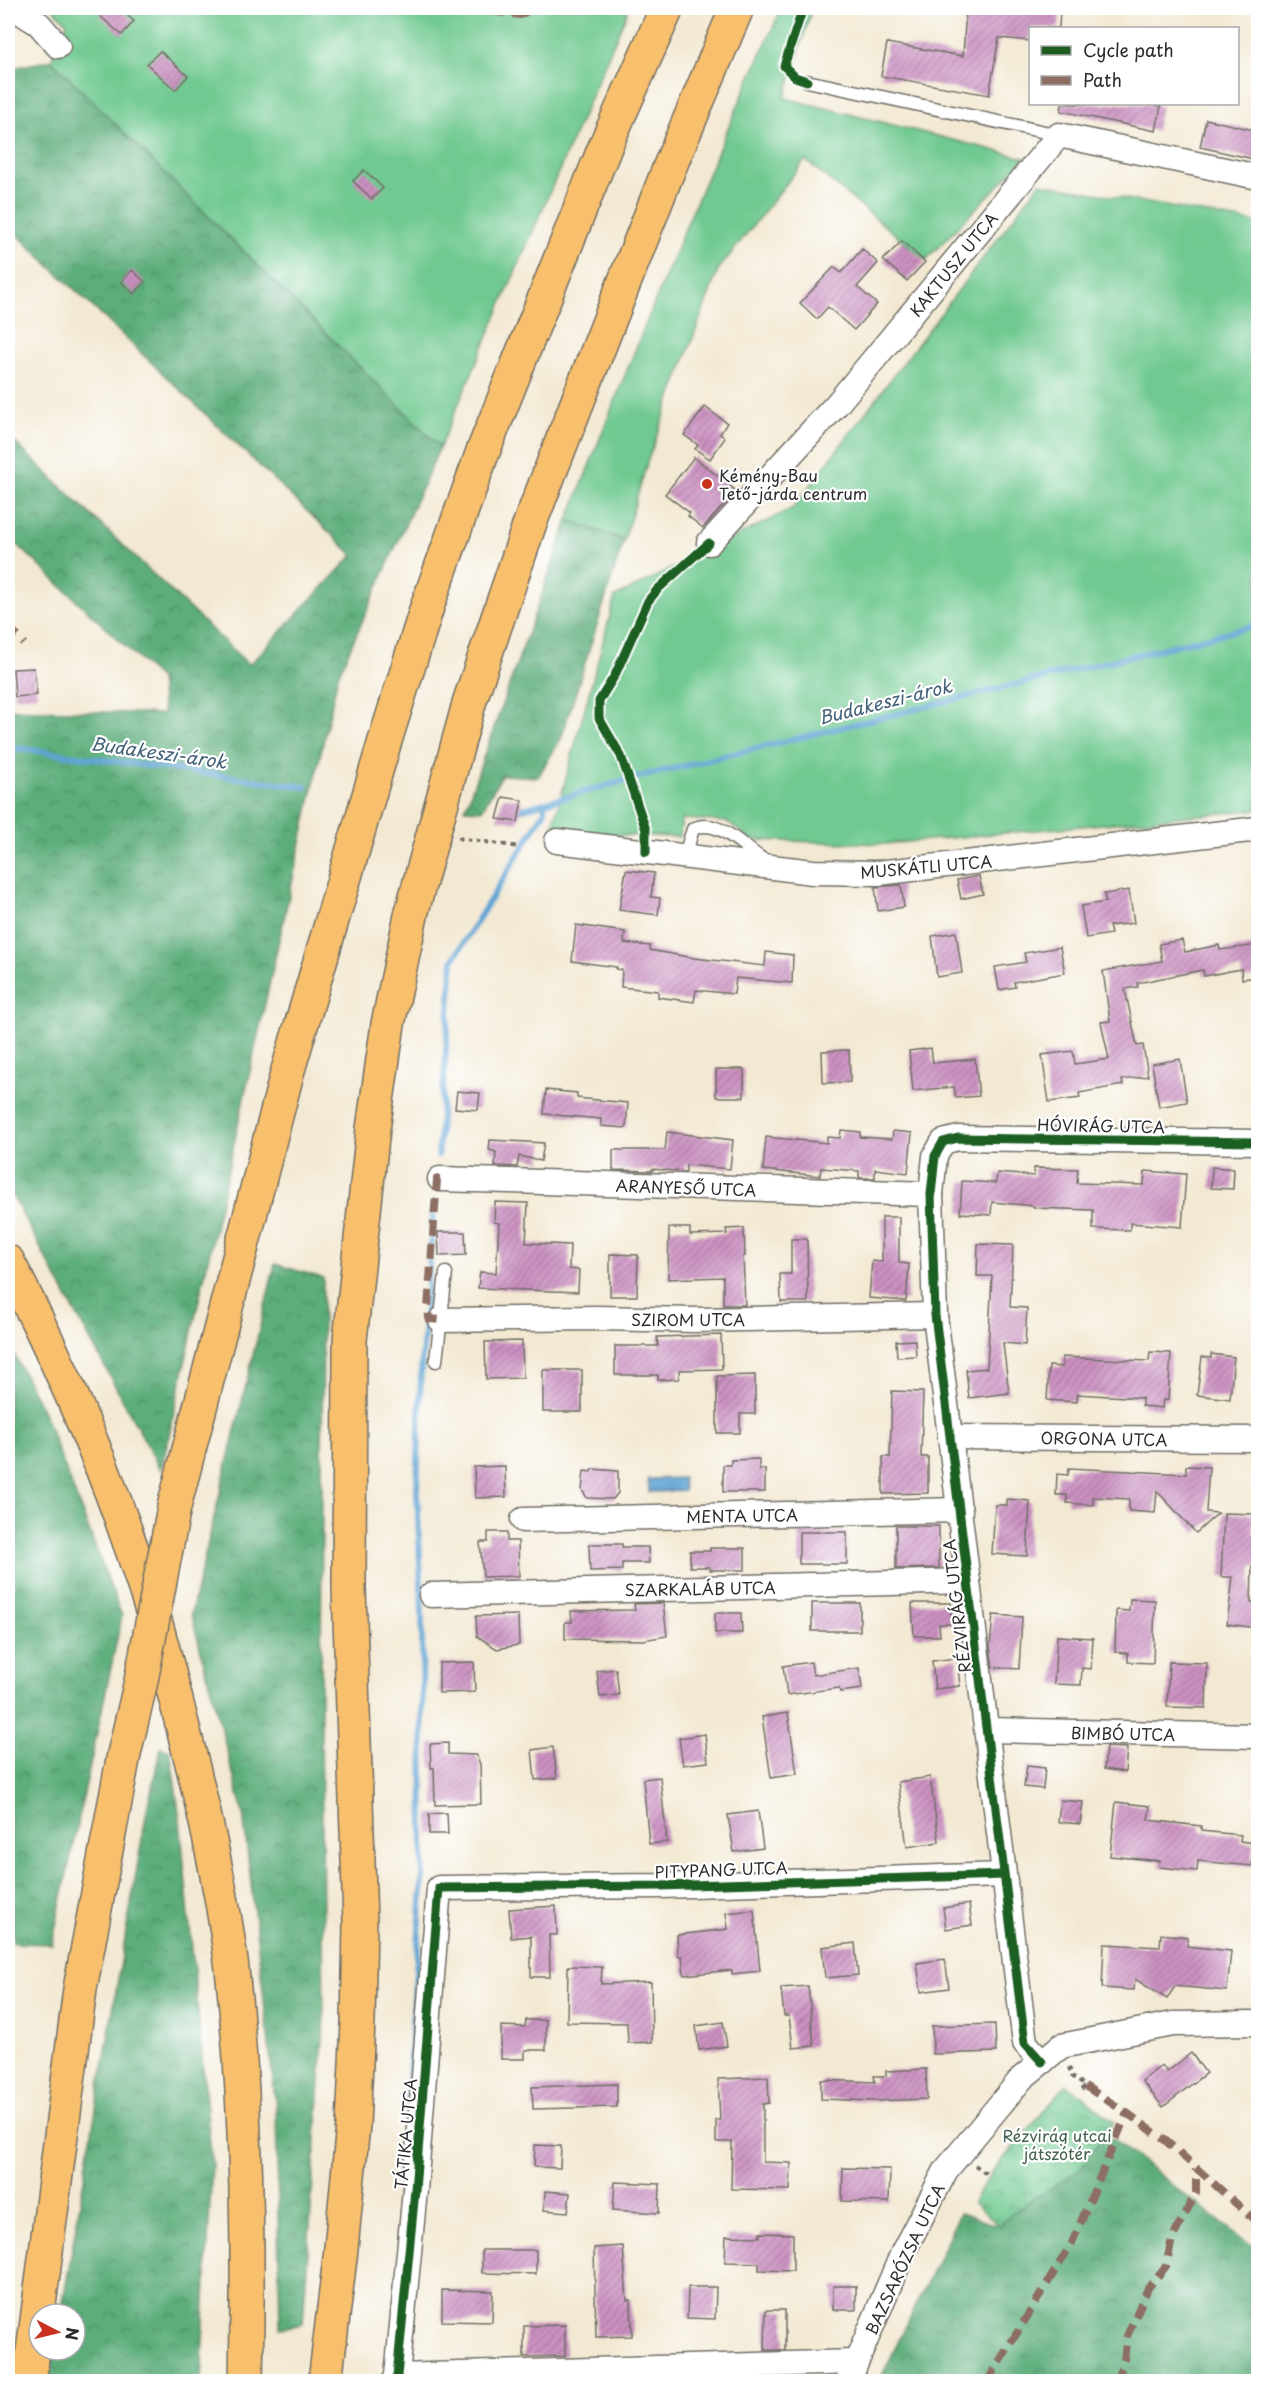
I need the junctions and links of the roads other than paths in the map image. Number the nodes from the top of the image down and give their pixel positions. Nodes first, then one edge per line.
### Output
1 (14, 8) edge
2 (654, 8) edge
3 (668, 8) edge
4 (737, 8) edge
5 (60, 48) dead end
6 (807, 81) dead end
7 (1059, 135) junction
8 (607, 142) junction
9 (1258, 177) edge
10 (709, 543) dead end
11 (1258, 829) edge
12 (557, 841) dead end
13 (692, 858) junction
14 (778, 868) junction
15 (943, 1142) joint
16 (1258, 1142) edge
17 (440, 1179) dead end
18 (931, 1194) junction
19 (8, 1262) edge
20 (446, 1273) dead end
21 (934, 1315) junction
22 (441, 1320) junction
23 (436, 1361) dead end
24 (950, 1437) junction
25 (1258, 1439) edge
26 (960, 1510) junction
27 (524, 1520) dead end
28 (968, 1581) junction
29 (431, 1595) dead end
30 (987, 1730) junction
31 (1258, 1736) edge
32 (1004, 1875) junction
33 (439, 1888) joint
34 (1258, 2023) edge
35 (1042, 2062) junction
36 (852, 2372) edge
37 (396, 2379) edge
38 (29, 2382) edge
39 (246, 2382) edge
40 (325, 2382) edge

1 - 5 street
2 - 8 highway
3 - 8 highway
4 - 40 highway
6 - 7 lane
7 - 9 street
7 - 10 street, KAKTUSZ UTCA
8 - 38 highway, bridge
11 - 14 street, MUSKÁTLI UTCA
12 - 13 street, MUSKÁTLI UTCA
13 - 14 street, MUSKÁTLI UTCA
13 - 14 lane
15 - 16 street, HÓVIRÁG UTCA
15 - 18 street, RÉZVIRÁG UTCA
17 - 18 street, ARANYESŐ UTCA
18 - 21 street, RÉZVIRÁG UTCA
19 - 39 highway
20 - 22 lane
21 - 22 street, SZIROM UTCA
21 - 24 street, RÉZVIRÁG UTCA
22 - 23 lane
24 - 25 street, ORGONA UTCA
24 - 26 street, RÉZVIRÁG UTCA
26 - 27 street, MENTA UTCA
26 - 28 street, RÉZVIRÁG UTCA
28 - 29 street, SZARKALÁB UTCA
28 - 30 street, RÉZVIRÁG UTCA
30 - 31 street, BIMBÓ UTCA
30 - 32 street, RÉZVIRÁG UTCA
32 - 33 street, PITYPANG UTCA
32 - 35 street, RÉZVIRÁG UTCA
33 - 37 street, TÁTIKA UTCA
34 - 35 street, BAZSARÓZSA UTCA
35 - 36 street, BAZSARÓZSA UTCA
36 - 37 street

